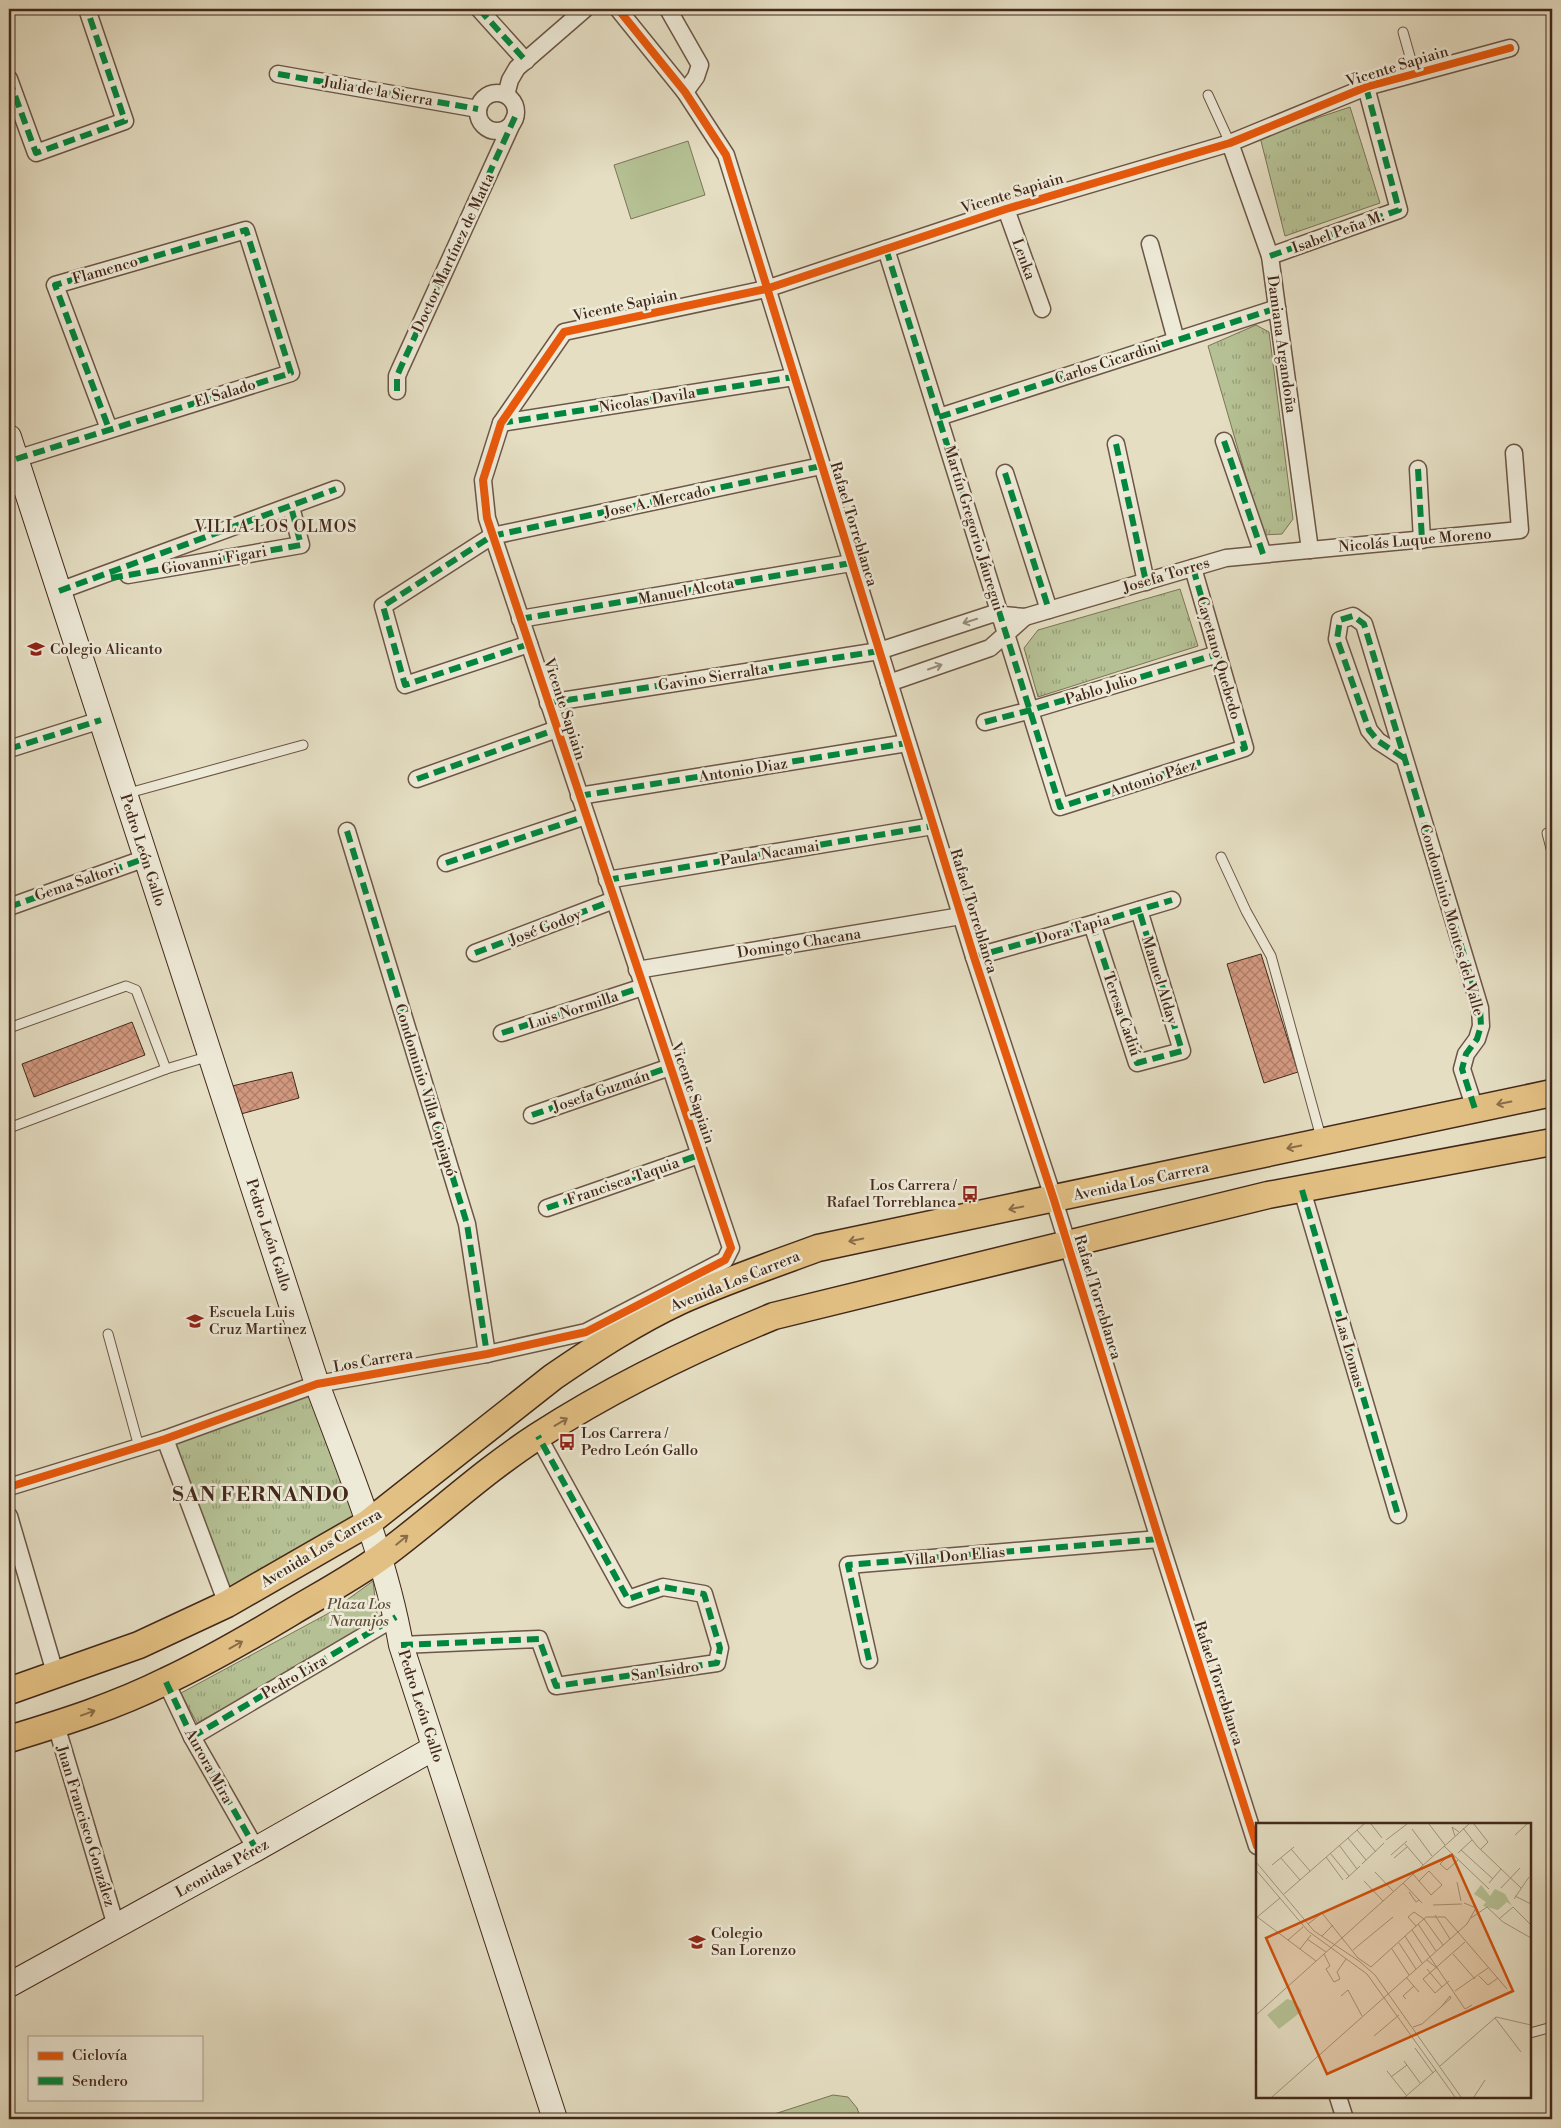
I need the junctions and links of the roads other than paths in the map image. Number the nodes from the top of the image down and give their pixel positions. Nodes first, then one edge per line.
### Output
1 (87, 9) edge
2 (479, 9) edge
3 (585, 9) edge
4 (618, 9) edge
5 (668, 9) edge
6 (1403, 32) dead end
7 (1510, 48) dead end
8 (526, 61) junction
9 (278, 74) dead end
10 (1415, 74) junction
11 (9, 79) edge
12 (1366, 87) junction
13 (685, 92) junction
14 (506, 95) junction
15 (1208, 95) dead end
16 (478, 109) junction
17 (515, 116) junction
18 (1230, 143) junction
19 (1006, 209) junction
20 (246, 230) joint
21 (1150, 244) dead end
22 (886, 249) junction
23 (1270, 256) junction
24 (766, 290) junction
25 (1277, 308) junction
26 (1042, 309) dead end
27 (1176, 340) junction
28 (794, 378) junction
29 (397, 391) dead end
30 (939, 416) junction
31 (501, 423) junction
32 (109, 429) junction
33 (1224, 441) dead end
34 (1116, 444) dead end
35 (12, 448) edge
36 (1514, 453) dead end
37 (821, 466) junction
38 (1418, 469) dead end
39 (1005, 473) dead end
40 (336, 489) dead end
41 (291, 507) junction
42 (492, 536) junction
43 (1422, 540) junction
44 (1310, 550) junction
45 (1263, 554) junction
46 (851, 563) junction
47 (1193, 568) junction
48 (88, 582) junction
49 (1146, 582) junction
50 (59, 591) junction
51 (1049, 610) junction
52 (1001, 616) junction
53 (1025, 617) junction
54 (520, 619) junction
55 (1007, 633) junction
56 (529, 644) junction
57 (879, 651) junction
58 (1218, 654) junction
59 (889, 683) junction
60 (548, 703) junction
61 (1030, 710) junction
62 (101, 720) junction
63 (984, 722) dead end
64 (557, 729) junction
65 (907, 743) junction
66 (303, 744) dead end
67 (1245, 748) joint
68 (9, 749) edge
69 (1404, 758) junction
70 (417, 779) dead end
71 (125, 794) junction
72 (579, 796) junction
73 (1060, 807) joint
74 (586, 816) junction
75 (933, 826) junction
76 (347, 831) dead end
77 (1546, 833) dead end
78 (1552, 852) edge
79 (1221, 857) dead end
80 (146, 858) junction
81 (446, 863) dead end
82 (607, 880) junction
83 (614, 900) junction
84 (1172, 900) dead end
85 (9, 906) edge
86 (1139, 910) junction
87 (961, 916) junction
88 (1092, 924) junction
89 (475, 953) dead end
90 (974, 956) junction
91 (638, 970) junction
92 (643, 987) junction
93 (9, 1028) edge
94 (502, 1033) dead end
95 (1182, 1051) joint
96 (210, 1056) junction
97 (670, 1067) junction
98 (166, 1069) junction
99 (1552, 1093) edge
100 (1474, 1109) junction
101 (532, 1115) dead end
102 (9, 1128) edge
103 (1323, 1141) junction
104 (1552, 1142) edge
105 (699, 1155) junction
106 (1302, 1190) junction
107 (1054, 1200) junction
108 (547, 1208) dead end
109 (1067, 1244) junction
110 (731, 1248) joint
111 (108, 1334) dead end
112 (487, 1354) junction
113 (317, 1384) junction
114 (538, 1436) junction
115 (165, 1439) junction
116 (139, 1447) junction
117 (9, 1487) edge
118 (1398, 1515) dead end
119 (9, 1516) edge
120 (368, 1523) junction
121 (1159, 1539) junction
122 (380, 1558) junction
123 (227, 1604) junction
124 (396, 1617) junction
125 (401, 1645) junction
126 (869, 1660) dead end
127 (56, 1676) junction
128 (166, 1682) junction
129 (9, 1691) edge
130 (56, 1725) junction
131 (192, 1737) junction
132 (9, 1739) edge
133 (434, 1748) junction
134 (1256, 1843) edge
135 (256, 1849) junction
136 (116, 1926) junction
137 (9, 1985) edge
138 (1552, 2027) edge
139 (1531, 2033) edge
140 (1338, 2098) edge
141 (555, 2119) edge
142 (1345, 2119) edge

1 - 11 street
2 - 8 street
3 - 8 street
4 - 13 street, Rafael Torreblanca
5 - 13 street
6 - 10 lane
7 - 10 street, Vicente Sapiain
8 - 14 street
9 - 16 street, Julia de la Sierra
10 - 12 street, Vicente Sapiain
12 - 18 street, Vicente Sapiain
12 - 23 street, Isabel Peña M.
13 - 24 street, Rafael Torreblanca
14 - 16 street
14 - 17 street
15 - 18 lane
16 - 17 street
17 - 29 street, Doctor Martínez de Matta
18 - 19 street, Vicente Sapiain
18 - 23 street, Damiana Argandoña
19 - 22 street, Vicente Sapiain
19 - 26 street, Lenka
20 - 32 street, El Salado
20 - 32 street, Flamenco
21 - 27 street
22 - 24 street, Vicente Sapiain
22 - 30 street, Martín Gregorio Jáuregui
23 - 25 street, Damiana Argandoña
24 - 28 street, Rafael Torreblanca
24 - 31 street, Vicente Sapiain
25 - 27 street, Carlos Cicardini
25 - 44 street, Damiana Argandoña
27 - 30 street, Carlos Cicardini
28 - 31 street, Nicolas Davila
28 - 37 street, Rafael Torreblanca
30 - 52 street, Martín Gregorio Jáuregui
31 - 42 street, Vicente Sapiain
32 - 35 street, El Salado
33 - 45 street
34 - 49 street
35 - 50 street, Pedro León Gallo
36 - 43 street, Nicolás Luque Moreno
37 - 42 street, Jose A. Mercado
37 - 46 street, Rafael Torreblanca
38 - 43 street
39 - 51 street
40 - 41 street, Giovanni Figari
41 - 48 street, Giovanni Figari
41 - 48 street, Giovanni Figari
42 - 54 street, Vicente Sapiain
42 - 56 street
43 - 44 street, Nicolás Luque Moreno
44 - 45 street, Josefa Torres
45 - 47 street, Josefa Torres
46 - 54 street, Manuel Alcota
46 - 57 street, Rafael Torreblanca
47 - 49 street, Josefa Torres
47 - 58 street, Cayetano Quebedo
48 - 50 street, Giovanni Figari
49 - 51 street, Josefa Torres
50 - 62 street, Pedro León Gallo
51 - 53 street, Josefa Torres
52 - 53 street, Josefa Torres
52 - 55 street, Martín Gregorio Jáuregui
52 -> 57 street, Josefa Torres
53 - 55 street, Josefa Torres
54 - 56 street, Vicente Sapiain
59 -> 55 street, Josefa Torres
55 - 61 street, Martín Gregorio Jáuregui
56 - 60 street, Vicente Sapiain
57 - 59 street, Rafael Torreblanca
57 - 60 street, Gavino Sierralta
58 - 61 street, Pablo Julio
58 - 67 street, Cayetano Quebedo
59 - 65 street, Rafael Torreblanca
60 - 64 street, Vicente Sapiain
61 - 63 street, Pablo Julio
61 - 73 street, Martín Gregorio Jáuregui
62 - 68 street
62 - 71 street, Pedro León Gallo
64 - 70 street
64 - 72 street, Vicente Sapiain
65 - 72 street, Antonio Diaz
65 - 75 street, Rafael Torreblanca
66 - 71 lane
67 - 73 street, Antonio Páez
69 - 69 street, Condominio Montes del Valle
69 - 100 street, Condominio Montes del Valle
71 - 80 street, Pedro León Gallo
72 - 74 street, Vicente Sapiain
74 - 81 street
74 - 82 street, Vicente Sapiain
75 - 82 street, Paula Nacamai
75 - 87 street, Rafael Torreblanca
76 - 112 street, Condominio Villa Copiapó
77 - 78 lane
79 - 103 lane
80 - 85 street, Gema Saltori
80 - 96 street, Pedro León Gallo
82 - 83 street, Vicente Sapiain
83 - 89 street, José Godoy
83 - 91 street, Vicente Sapiain
84 - 86 street, Dora Tapia
86 - 88 street, Dora Tapia
86 - 95 street, Manuel Alday
87 - 90 street, Rafael Torreblanca
87 - 91 street, Domingo Chacana
88 - 90 street, Dora Tapia
88 - 95 street, Teresa Cadiú
90 - 107 street, Rafael Torreblanca
91 - 92 street, Vicente Sapiain
92 - 94 street, Luis Normilla
92 - 97 street, Vicente Sapiain
93 - 98 lane
96 - 98 lane
96 - 113 street, Pedro León Gallo
97 - 101 street, Josefa Guzmán
97 - 105 street, Vicente Sapiain
98 - 102 lane
99 -> 100 main road, Avenida Los Carrera
100 - 103 main road, Avenida Los Carrera
103 -> 107 main road, Avenida Los Carrera
104 - 106 main road
105 - 108 street, Francisca Taquia
105 - 110 street, Vicente Sapiain
106 - 109 main road
106 - 118 street, Las Lomas
107 - 109 street, Rafael Torreblanca
107 -> 120 main road, Avenida Los Carrera
114 -> 109 main road
109 - 121 street, Rafael Torreblanca
110 - 112 street, Los Carrera
111 - 116 lane
112 - 113 street, Los Carrera
113 - 115 street, Los Carrera
113 - 120 street, Pedro León Gallo
122 -> 114 main road
114 - 125 street, San Isidro
115 - 116 street, Los Carrera
115 - 123 street
116 - 117 street, Los Carrera
119 - 127 street
120 - 122 street, Pedro León Gallo
120 - 123 main road, Avenida Los Carrera
121 - 126 street, Villa Don Elias
121 - 134 street, Rafael Torreblanca
122 - 124 street, Pedro León Gallo
128 -> 122 main road
123 - 127 main road, Avenida Los Carrera
124 - 125 street, Pedro León Gallo
124 - 131 street, Pedro Lira
125 - 133 street, Pedro León Gallo
127 - 129 main road, Avenida Los Carrera
130 -> 128 main road
128 - 131 street, Aurora Mira
130 - 132 main road
130 - 136 street, Juan Francisco González
131 - 135 street, Aurora Mira
133 - 135 street, Leonidas Pérez
133 - 141 street, Pedro León Gallo
135 - 136 street, Leonidas Pérez
136 - 137 street, Leonidas Pérez
138 - 139 lane
140 - 142 street

